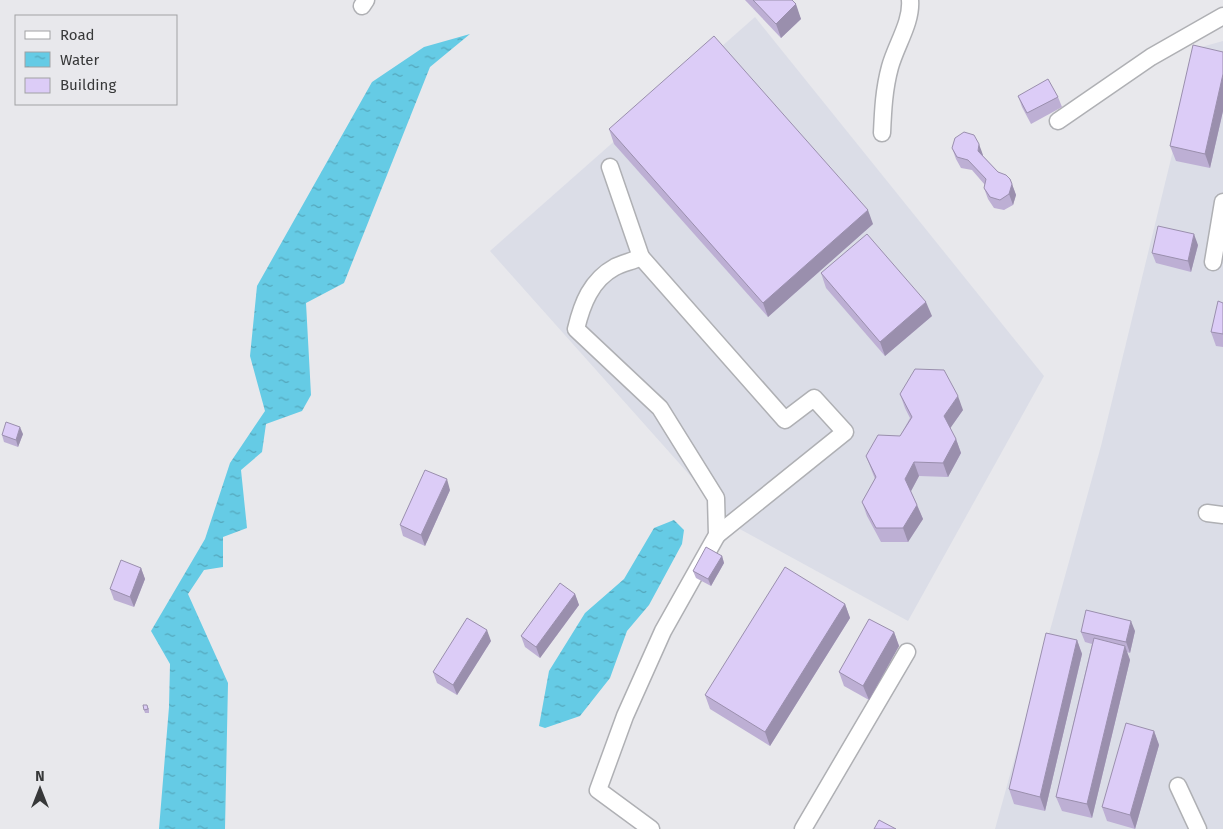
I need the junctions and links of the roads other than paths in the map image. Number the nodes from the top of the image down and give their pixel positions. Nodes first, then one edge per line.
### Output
1 (910, 0) edge
2 (1223, 16) edge
3 (1058, 121) dead end
4 (882, 133) dead end
5 (610, 167) dead end
6 (1223, 202) edge
7 (641, 257) junction
8 (1213, 262) dead end
9 (717, 535) junction
10 (907, 652) dead end
11 (1178, 786) dead end
12 (651, 829) edge
13 (803, 829) edge
14 (1198, 829) edge

1 - 4 lane
2 - 3 lane
5 - 7 lane
6 - 8 lane
7 - 9 lane
7 - 9 lane
9 - 12 lane
10 - 13 lane
11 - 14 lane

